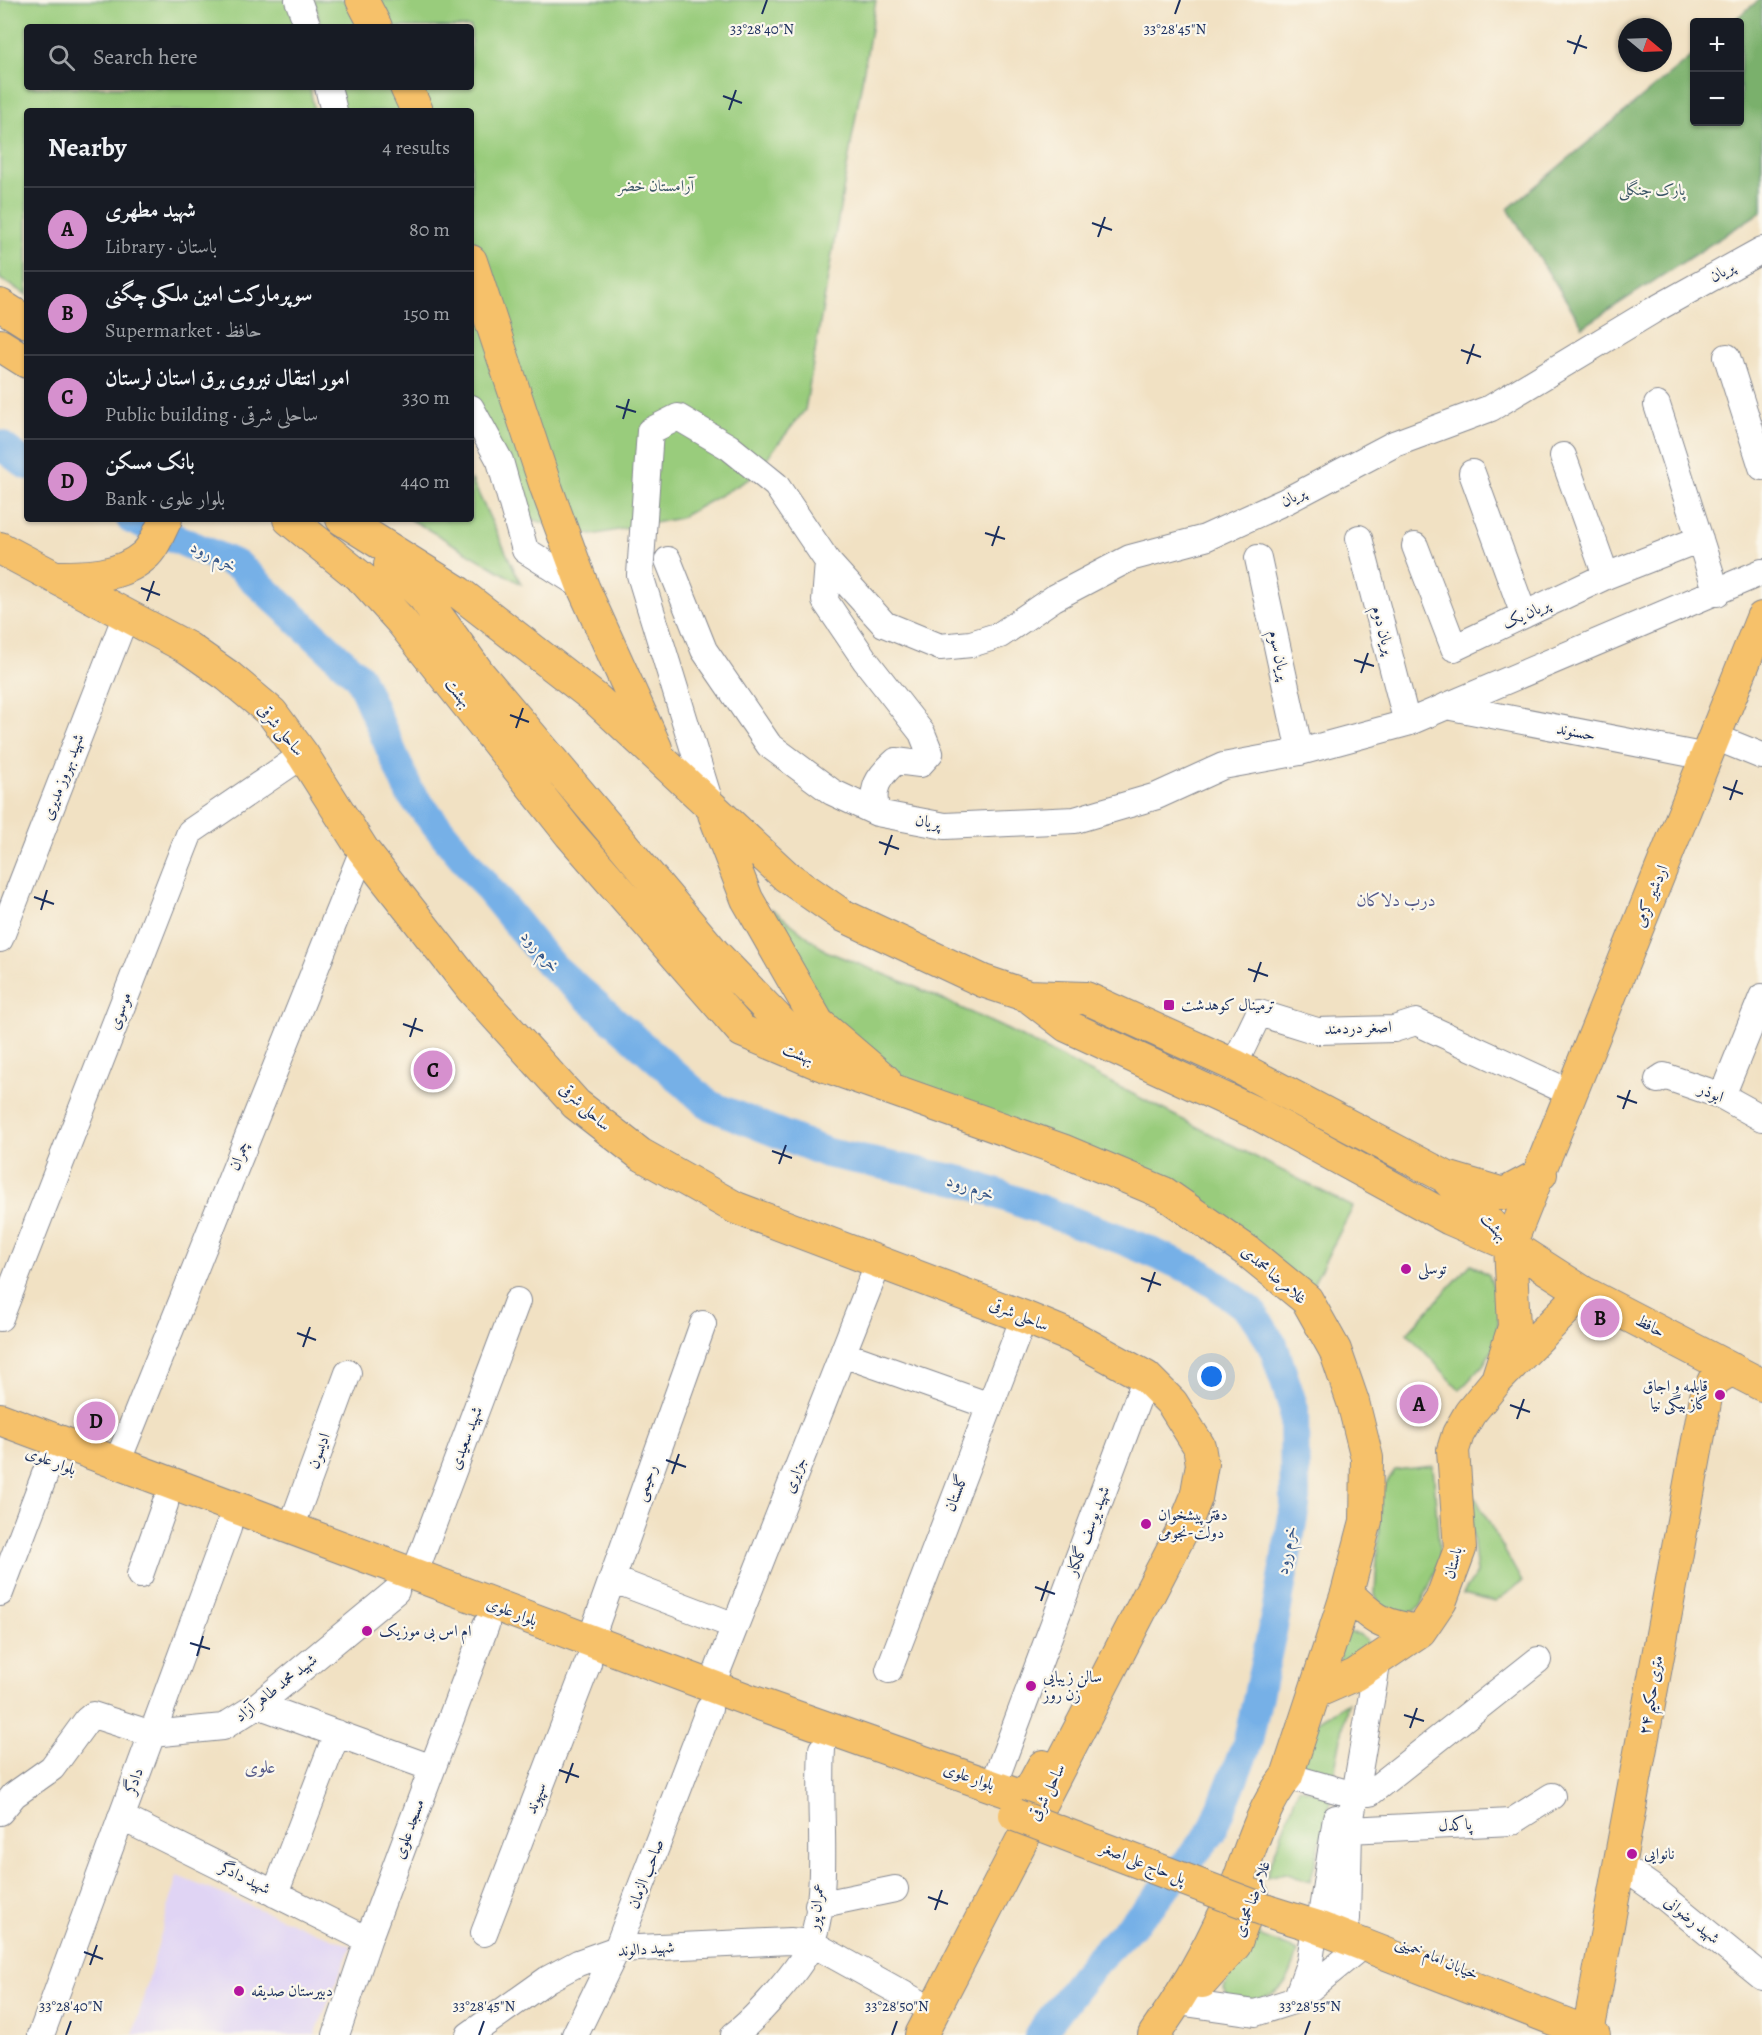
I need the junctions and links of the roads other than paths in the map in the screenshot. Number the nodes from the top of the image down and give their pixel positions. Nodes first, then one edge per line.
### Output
1 (298, 0) edge
2 (362, 0) edge
3 (307, 24) edge
4 (374, 24) edge
5 (329, 90) edge
6 (407, 90) edge
7 (333, 108) edge
8 (416, 108) edge
9 (1762, 250) edge
10 (474, 270) edge
11 (0, 305) edge
12 (24, 320) edge
13 (0, 345) edge
14 (1726, 357) dead end
15 (24, 360) edge
16 (1657, 405) dead end
17 (474, 413) edge
18 (1563, 456) dead end
19 (1762, 467) edge
20 (1472, 473) dead end
21 (164, 522) edge
22 (293, 522) edge
23 (345, 522) edge
24 (347, 522) edge
25 (1359, 537) dead end
26 (1700, 539) junction
27 (1415, 546) dead end
28 (0, 548) edge
29 (1258, 558) dead end
30 (668, 560) dead end
31 (828, 562) junction
32 (1762, 572) edge
33 (1606, 576) junction
34 (56, 577) junction
35 (583, 587) junction
36 (1717, 593) junction
37 (126, 615) junction
38 (1524, 615) junction
39 (1762, 618) edge
40 (1446, 706) junction
41 (1407, 723) junction
42 (1711, 747) junction
43 (1300, 752) junction
44 (303, 755) junction
45 (1762, 756) edge
46 (662, 761) junction
47 (712, 809) junction
48 (877, 813) junction
49 (363, 850) junction
50 (786, 876) junction
51 (747, 899) junction
52 (0, 939) edge
53 (1028, 996) junction
54 (1762, 996) edge
55 (820, 1064) junction
56 (1233, 1065) junction
57 (1658, 1080) dead end
58 (1275, 1087) junction
59 (902, 1094) junction
60 (1573, 1094) junction
61 (1722, 1096) junction
62 (1260, 1115) junction
63 (1762, 1118) edge
64 (1541, 1174) junction
65 (1444, 1176) junction
66 (1510, 1245) junction
67 (878, 1264) junction
68 (1583, 1292) junction
69 (517, 1301) dead end
70 (1024, 1317) junction
71 (0, 1318) edge
72 (703, 1324) dead end
73 (1700, 1352) junction
74 (843, 1353) junction
75 (1732, 1369) junction
76 (348, 1373) dead end
77 (1146, 1377) junction
78 (1497, 1380) junction
79 (1762, 1385) edge
80 (990, 1406) junction
81 (0, 1419) edge
82 (0, 1442) edge
83 (50, 1461) junction
84 (117, 1463) junction
85 (165, 1504) junction
86 (228, 1528) junction
87 (291, 1528) junction
88 (1172, 1550) junction
89 (140, 1575) dead end
90 (612, 1579) junction
91 (405, 1583) junction
92 (0, 1593) edge
93 (1347, 1593) junction
94 (486, 1625) junction
95 (735, 1626) junction
96 (1420, 1631) junction
97 (589, 1652) junction
98 (1538, 1660) dead end
99 (1367, 1667) junction
100 (889, 1670) dead end
101 (1316, 1692) junction
102 (710, 1698) junction
103 (258, 1705) junction
104 (336, 1733) junction
105 (152, 1734) junction
106 (822, 1749) junction
107 (432, 1768) junction
108 (1287, 1776) junction
109 (993, 1786) junction
110 (1347, 1792) junction
111 (1552, 1796) dead end
112 (1021, 1806) junction
113 (0, 1812) edge
114 (121, 1817) junction
115 (1349, 1830) junction
116 (1620, 1865) junction
117 (895, 1889) dead end
118 (275, 1893) junction
119 (1274, 1904) joint
120 (818, 1905) junction
121 (1328, 1918) junction
122 (484, 1934) dead end
123 (368, 1940) junction
124 (811, 1943) junction
125 (1363, 1945) junction
126 (617, 1949) junction
127 (1762, 1977) edge
128 (1296, 2000) junction
129 (1178, 2002) junction
130 (925, 2017) edge
131 (1580, 2027) edge
132 (40, 2035) edge
133 (336, 2035) edge
134 (469, 2035) edge
135 (575, 2035) edge
136 (734, 2035) edge
137 (912, 2035) edge
138 (1154, 2035) edge

1 - 3 street
2 - 4 main road
5 - 7 street
6 - 8 main road
9 - 31 street, پریان
10 - 35 main road
11 - 12 main road
13 - 15 main road
14 - 19 street
16 - 26 street
17 - 35 street
18 - 33 street
20 - 38 street
21 - 34 main road
22 - 55 main road, بهشت
23 - 55 main road, بهشت
24 - 46 main road, بهشت
25 - 41 street, پریان دوم
26 - 33 street, پریان یک
26 - 36 street
27 - 38 street, پریان یک
28 - 34 main road, ساحلی شرقی
29 - 43 street, پریان سوم
30 - 48 street, پریان
31 - 47 street, پریان
31 - 48 street
32 - 36 street, پریان
33 - 38 street, پریان یک
34 - 37 main road, ساحلی شرقی
35 - 46 main road
36 - 40 street, پریان
37 - 44 main road, ساحلی شرقی
37 - 52 street, شهید بهروز مدیری
39 - 42 main road, اردشیر کرمی
40 - 41 street, پریان
40 - 42 street, حسنوند
41 - 43 street, پریان
42 - 45 street, حسنوند
42 - 60 main road, اردشیر کرمی
43 - 48 street, پریان
44 - 49 main road, ساحلی شرقی
44 - 71 street, موسوی
46 - 47 main road, بهشت
47 - 50 main road, بهشت
47 - 51 main road
49 - 67 main road, ساحلی شرقی
49 - 84 street, چمران
50 - 51 main road
50 - 53 main road, بهشت
51 - 59 main road
53 - 56 main road, بهشت
53 - 62 main road, بهشت
54 - 61 street
55 - 59 main road, غلامرضا محمدی
56 - 58 main road, بهشت
56 - 60 street, اصغر دردمند
57 - 61 street, ابوذر
58 - 62 main road
58 - 65 main road, بهشت
59 - 93 main road, غلامرضا محمدی
60 - 64 main road, اردشیر کرمی
61 - 63 street, ابوذر
62 - 66 main road, بهشت
64 - 65 main road
64 - 66 main road, اردشیر کرمی
65 - 66 main road, بهشت
66 - 68 main road, حافظ
66 - 78 main road, باستان
67 - 70 main road, ساحلی شرقی
67 - 74 street, جزایری
68 - 73 main road, حافظ
68 - 78 main road, باستان
69 - 91 street, شهید سعیدی
70 - 77 main road, ساحلی شرقی
70 - 80 street, گلستان
72 - 90 street, رحیمی
73 - 75 main road, حافظ
73 - 131 main road, ۲۴ متری حکیم
74 - 80 street
74 - 95 street, جزایری
75 - 79 main road, حافظ
75 - 116 main road, ۲۴ متری حکیم
76 - 87 street, ادیسون
77 - 88 main road, ساحلی شرقی
77 - 109 street, شهید یوسف گلکار
78 - 96 main road, باستان
80 - 100 street, گلستان
81 - 84 main road, بلوار علوی
82 - 83 main road, بلوار علوی
83 - 85 main road, بلوار علوی
83 - 92 street
84 - 87 main road, بلوار علوی
85 - 86 main road, بلوار علوی
85 - 89 street
86 - 91 main road, بلوار علوی
86 - 105 street, دادگر
87 - 91 main road, بلوار علوی
88 - 112 main road
88 - 130 main road, ساحل شرقی
90 - 95 street
90 - 97 street, رحیمی
91 - 94 main road, بلوار علوی
91 - 97 main road, بلوار علوی
91 - 103 street, شهید محمد طاهر آزاد
93 - 96 main road
93 - 101 main road, غلامرضا محمدی
94 - 97 main road, بلوار علوی
94 - 107 street, مسجد علوی
95 - 102 street, جزایری
96 - 99 main road, باستان
97 - 102 main road, بلوار علوی
97 - 122 street, سپهوند
98 - 110 street
99 - 101 main road, باستان
99 - 110 street
101 - 108 main road, غلامرضا محمدی
102 - 106 main road, بلوار علوی
102 - 109 main road, بلوار علوی
102 - 126 street, صاحب الزمان
103 - 104 street
103 - 105 street, شهید محمد طاهر آزاد
104 - 107 street
104 - 118 street
105 - 113 street, شهید محمد طاهر آزاد
105 - 114 street, دادگر
106 - 112 main road, بلوار علوی
106 - 120 street, عمران پور
107 - 123 street, مسجد علوی
108 - 110 street
108 - 129 main road, غلامرضا محمدی
109 - 112 main road, بلوار علوی
110 - 115 street
110 - 121 street
111 - 115 street, پاکدل
112 - 119 main road, پل حاج علی اصغر, bridge
112 - 130 main road
114 - 118 street, شهید دادگر
114 - 132 street, دادگر
115 - 121 street
116 - 127 street, شهید رضوانی
116 - 131 main road, ۲۴ متری حکیم
117 - 120 street
118 - 123 street, شهید دادگر
119 - 121 main road, خیابان امام خمینی
120 - 124 street, عمران پور
121 - 125 main road, خیابان امام خمینی
121 - 128 street
121 - 131 main road, خیابان امام خمینی
123 - 133 street, مسجد علوی
124 - 126 street, شهید دالوند
124 - 130 street
124 - 136 street, عمران پور
125 - 128 street
125 - 131 main road, خیابان امام خمینی
126 - 134 street, شهید دالوند
126 - 135 street, صاحب الزمان
128 - 129 street
129 - 138 main road, غلامرضا محمدی
130 - 137 main road

